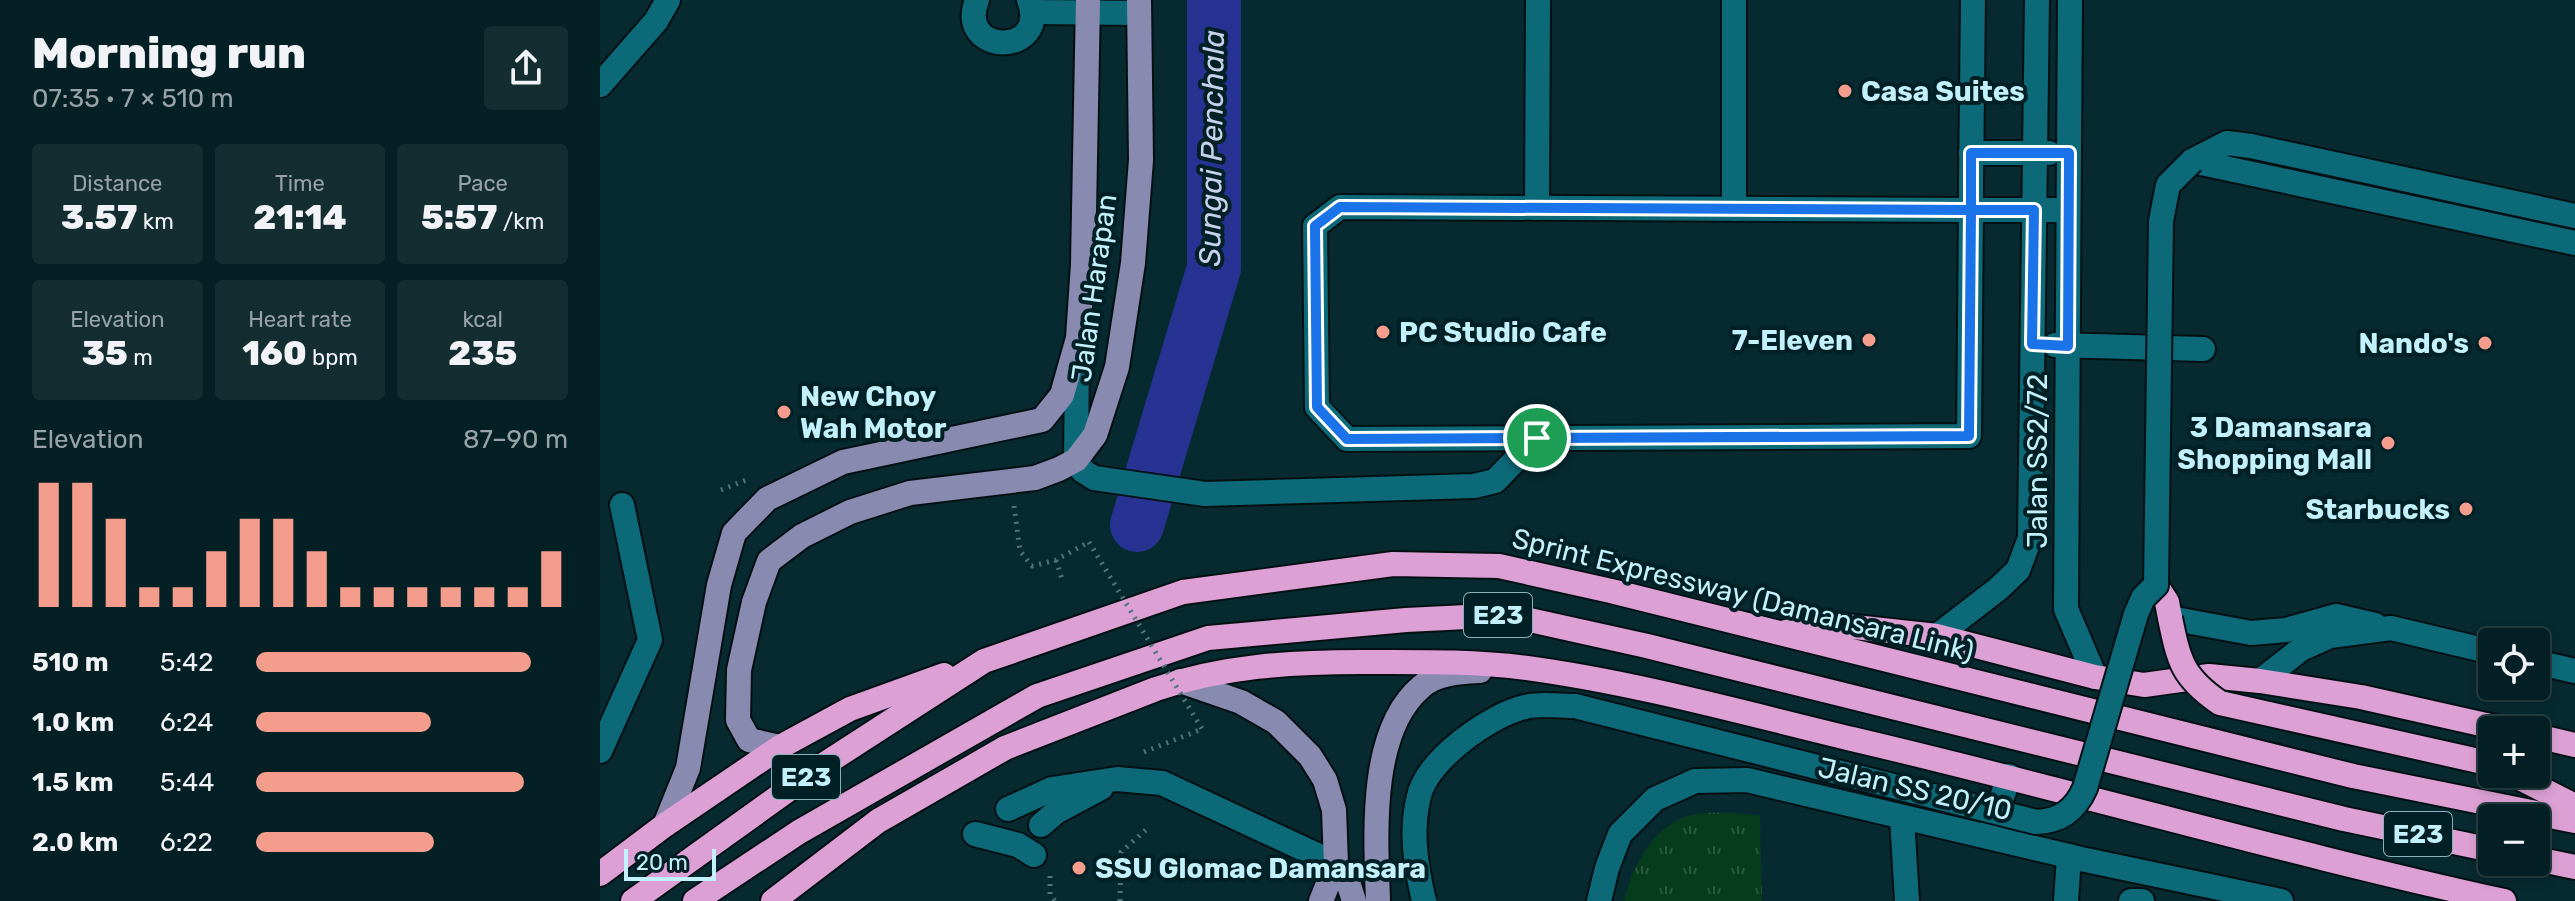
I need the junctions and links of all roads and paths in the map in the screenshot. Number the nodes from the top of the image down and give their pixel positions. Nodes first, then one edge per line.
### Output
1 (668, 0) edge
2 (977, 0) edge
3 (1538, 0) edge
4 (1734, 0) edge
5 (1973, 0) edge
6 (2037, 0) edge
7 (2070, 0) edge
8 (1031, 6) edge
9 (1088, 6) edge
10 (1139, 6) edge
11 (600, 85) edge
12 (1971, 153) junction
13 (2035, 153) junction
14 (2069, 153) junction
15 (2192, 161) junction
16 (1537, 208) junction
17 (1734, 209) junction
18 (1971, 210) junction
19 (2034, 210) junction
20 (2068, 210) junction
21 (2575, 216) edge
22 (2575, 243) edge
23 (1078, 338) junction
24 (2032, 344) junction
25 (2068, 346) junction
26 (2203, 349) dead end
27 (1537, 438) junction
28 (1076, 460) junction
29 (1012, 496) dead end
30 (622, 505) dead end
31 (1056, 560) junction
32 (1062, 579) dead end
33 (2156, 585) junction
34 (2170, 618) junction
35 (2391, 628) junction
36 (1780, 634) junction
37 (1937, 636) junction
38 (2478, 649) edge
39 (984, 661) junction
40 (2550, 665) edge
41 (1526, 668) junction
42 (2575, 671) edge
43 (2095, 677) junction
44 (1180, 681) junction
45 (2260, 681) junction
46 (2478, 723) edge
47 (2550, 739) edge
48 (2575, 745) edge
49 (780, 747) junction
50 (600, 751) edge
51 (1149, 751) dead end
52 (2478, 761) edge
53 (2009, 776) junction
54 (1117, 779) junction
55 (2540, 788) edge
56 (2575, 806) edge
57 (1008, 809) dead end
58 (1902, 818) junction
59 (2575, 821) edge
60 (665, 825) junction
61 (1041, 825) dead end
62 (1148, 828) dead end
63 (975, 834) dead end
64 (1989, 837) junction
65 (2478, 847) edge
66 (1034, 855) dead end
67 (2069, 856) junction
68 (2550, 862) edge
69 (1336, 864) junction
70 (2575, 867) edge
71 (600, 874) edge
72 (2218, 895) edge
73 (633, 901) edge
74 (695, 901) edge
75 (773, 901) edge
76 (1120, 901) edge
77 (1321, 901) edge
78 (1354, 901) edge
79 (1378, 901) edge
80 (1424, 901) edge
81 (1599, 901) edge
82 (1907, 901) edge
83 (2066, 901) edge
84 (2131, 901) edge
85 (2142, 901) edge
86 (2281, 901) edge
87 (2504, 901) edge

1 - 11 street
2 - 8 street
3 - 16 street
4 - 17 street
5 - 12 street
6 - 13 street, Jalan SS2/72
7 - 14 street, Jalan SS2/72
8 - 9 street
9 - 10 street
9 - 23 main road
10 - 28 main road, Jalan Harapan
12 - 13 street
12 - 18 street
13 - 14 street
13 - 19 street, Jalan SS2/72
14 - 20 street, Jalan SS2/72
15 - 21 street
15 - 22 street
15 - 33 street, bridge
16 - 17 street
16 - 27 street
17 - 18 street
18 - 19 street
18 - 27 street
19 - 20 street
19 - 24 street, Jalan SS2/72
20 - 25 street, Jalan SS2/72
23 - 28 street
23 - 60 main road
24 - 25 street
24 - 37 street, Jalan SS2/72
25 - 26 street
25 - 43 street, Jalan SS2/72
27 - 28 street
28 - 49 main road
29 - 31 path
30 - 50 street
31 - 32 path
31 - 51 path, bridge
33 - 34 highway
33 - 80 street, bridge
34 - 35 street
34 - 52 highway, bridge
35 - 38 street
35 - 45 street
36 - 37 highway
36 - 39 highway, Sprint Expressway (Damansara Link) / E23
36 - 59 highway, Sprint Expressway (Damansara Link) / E23
37 - 43 highway
39 - 49 highway
39 - 73 highway, Sprint Expressway (Damansara Link) / E23
40 - 42 street
41 - 44 highway
41 - 53 highway
41 - 79 main road
43 - 45 highway
44 - 69 main road
44 - 75 highway
45 - 46 highway
47 - 48 highway
49 - 60 highway
53 - 64 street
53 - 87 highway
54 - 57 street
54 - 61 street
54 - 69 street
55 - 56 highway
58 - 64 street, Jalan SS 20/10
58 - 81 street, Jalan SS 20/10
58 - 82 street
60 - 71 highway
62 - 76 path
63 - 66 street
64 - 67 street, Jalan SS 20/10
65 - 74 highway, E23
67 - 72 street, Jalan SS 20/10
67 - 83 street
68 - 70 highway
69 - 77 main road
69 - 78 main road
72 - 86 street, Jalan SS 20/10
84 - 85 street

